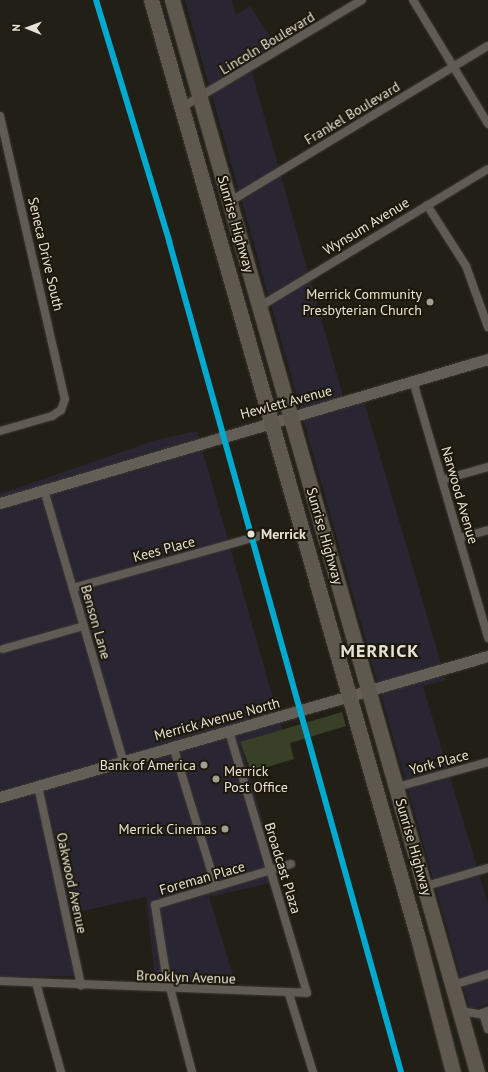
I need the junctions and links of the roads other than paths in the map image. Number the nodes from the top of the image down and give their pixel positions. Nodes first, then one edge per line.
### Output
1 (152, 0) edge
2 (172, 0) edge
3 (362, 0) edge
4 (413, 0) edge
5 (488, 46) edge
6 (454, 67) junction
7 (200, 98) junction
8 (184, 106) junction
9 (0, 116) edge
10 (488, 124) edge
11 (488, 169) edge
12 (229, 202) junction
13 (426, 205) junction
14 (259, 306) junction
15 (488, 327) edge
16 (488, 359) edge
17 (413, 382) junction
18 (290, 416) junction
19 (270, 421) junction
20 (0, 431) edge
21 (488, 467) edge
22 (442, 480) junction
23 (44, 490) junction
24 (0, 503) edge
25 (488, 530) edge
26 (262, 535) dead end
27 (459, 538) junction
28 (73, 588) junction
29 (84, 626) junction
30 (488, 638) edge
31 (3, 649) dead end
32 (488, 656) edge
33 (370, 691) junction
34 (350, 697) junction
35 (228, 732) junction
36 (173, 746) junction
37 (123, 761) junction
38 (488, 762) edge
39 (38, 786) junction
40 (397, 787) junction
41 (0, 797) edge
42 (291, 864) dead end
43 (488, 868) edge
44 (271, 872) junction
45 (426, 886) junction
46 (216, 887) junction
47 (488, 974) edge
48 (0, 981) edge
49 (36, 983) junction
50 (81, 985) junction
51 (453, 985) junction
52 (169, 989) junction
53 (289, 994) junction
54 (460, 1011) junction
55 (486, 1012) edge
56 (488, 1029) edge
57 (61, 1072) edge
58 (192, 1072) edge
59 (313, 1072) edge
60 (453, 1072) edge
61 (477, 1072) edge

1 - 8 highway, Sunrise Highway
2 - 7 highway, Sunrise Highway
3 - 7 street, Lincoln Boulevard
4 - 6 street
5 - 6 street, Frankel Boulevard
6 - 10 street
6 - 12 street, Frankel Boulevard
7 - 8 street, Lincoln Boulevard
7 - 12 highway, Sunrise Highway
8 - 19 highway, Sunrise Highway
9 - 20 street, Seneca Drive South
11 - 13 street, Wynsum Avenue
12 - 14 highway, Sunrise Highway
13 - 14 street, Wynsum Avenue
13 - 15 street
14 - 18 highway, Sunrise Highway
16 - 17 main road, Hewlett Avenue
17 - 18 main road, Hewlett Avenue
17 - 22 street, Narwood Avenue
18 - 19 main road, Hewlett Avenue
18 - 33 highway, Sunrise Highway
19 - 23 main road, Hewlett Avenue
19 - 34 highway, Sunrise Highway
21 - 22 street
22 - 27 street, Narwood Avenue
23 - 24 main road, Hewlett Avenue
23 - 28 street, Benson Lane
25 - 27 street
26 - 28 street, Kees Place
27 - 30 street, Narwood Avenue
28 - 29 street, Benson Lane
29 - 31 street
29 - 37 street, Benson Lane
32 - 33 main road, Merrick Avenue North
33 - 34 main road, Merrick Avenue North
33 - 40 highway, Sunrise Highway
34 - 35 main road, Merrick Avenue North
34 - 60 highway, Sunrise Highway
35 - 36 main road, Merrick Avenue North
35 - 44 street, Broadcast Plaza
36 - 37 main road, Merrick Avenue North
36 - 46 street
37 - 39 main road, Merrick Avenue North
38 - 40 street, York Place
39 - 41 main road, Merrick Avenue North
39 - 50 street, Oakwood Avenue
40 - 45 highway, Sunrise Highway
42 - 44 street, Foreman Place
43 - 45 street
44 - 46 street, Foreman Place
44 - 53 street, Broadcast Plaza
45 - 51 highway, Sunrise Highway
46 - 52 street, Foreman Place
47 - 51 street
48 - 49 street, Brooklyn Avenue
49 - 50 street, Brooklyn Avenue
49 - 57 street
50 - 52 street, Brooklyn Avenue
51 - 54 highway, Sunrise Highway
52 - 53 street, Brooklyn Avenue
52 - 58 street
53 - 59 street
54 - 55 street
54 - 61 highway, Sunrise Highway
55 - 56 street

